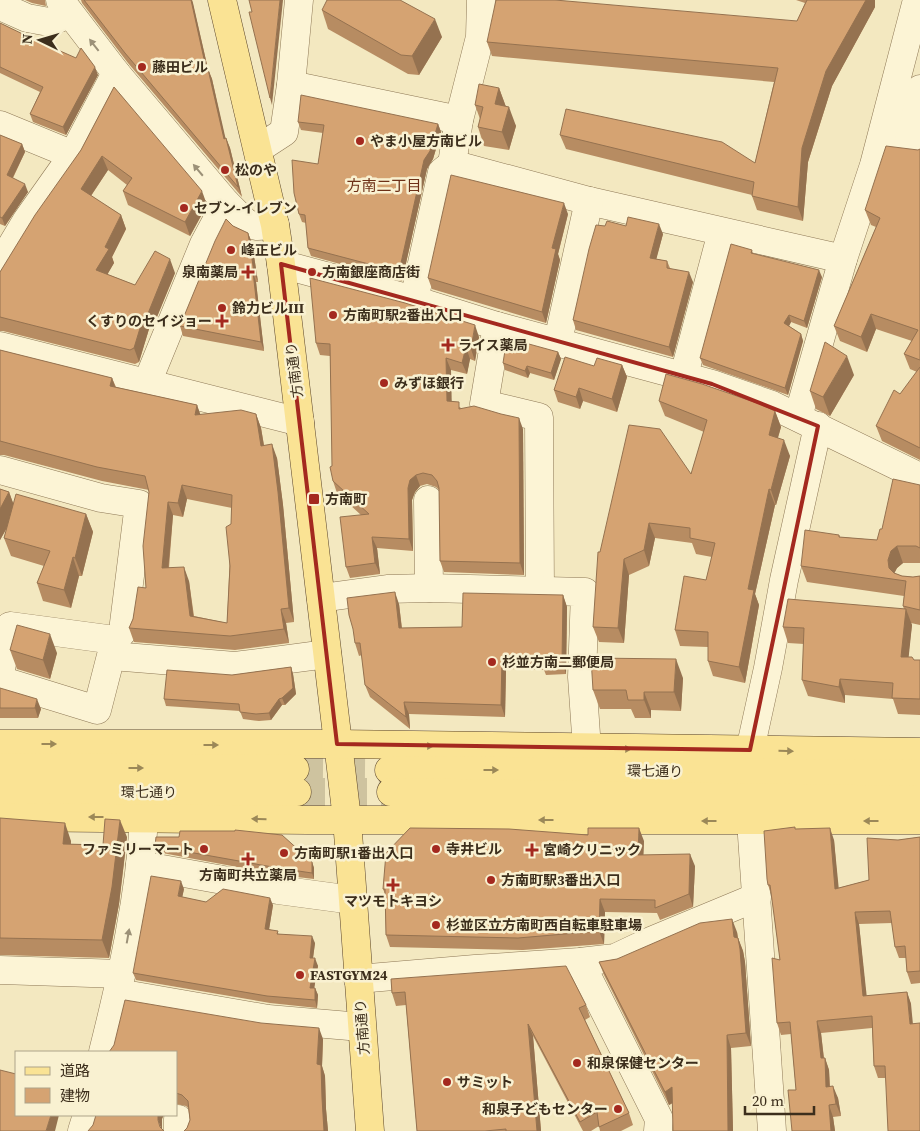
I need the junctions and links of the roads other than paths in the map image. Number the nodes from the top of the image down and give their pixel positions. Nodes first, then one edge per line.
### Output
1 (222, 0) edge
2 (299, 0) edge
3 (917, 0) edge
4 (474, 4) edge
5 (0, 6) edge
6 (65, 7) edge
7 (116, 73) junction
8 (291, 85) junction
9 (920, 89) edge
10 (459, 120) junction
11 (0, 125) edge
12 (258, 149) junction
13 (920, 150) edge
14 (73, 155) junction
15 (452, 164) junction
16 (589, 201) junction
17 (226, 203) junction
18 (276, 225) junction
19 (722, 232) junction
20 (843, 260) junction
21 (281, 264) junction
22 (0, 265) edge
23 (414, 300) junction
24 (498, 326) junction
25 (558, 341) junction
26 (0, 346) edge
27 (684, 376) junction
28 (147, 383) junction
29 (300, 422) junction
30 (808, 422) junction
31 (0, 470) edge
32 (920, 477) edge
33 (428, 500) dead end
34 (429, 588) junction
35 (540, 591) junction
36 (320, 598) junction
37 (113, 648) junction
38 (327, 654) junction
39 (0, 673) edge
40 (0, 680) edge
41 (0, 744) edge
42 (337, 744) junction
43 (587, 749) junction
44 (750, 750) junction
45 (920, 752) edge
46 (0, 768) edge
47 (920, 774) edge
48 (0, 792) edge
49 (920, 800) edge
50 (0, 817) edge
51 (144, 818) junction
52 (347, 819) junction
53 (920, 820) edge
54 (752, 821) junction
55 (140, 865) junction
56 (758, 897) junction
57 (353, 900) junction
58 (580, 962) junction
59 (0, 970) edge
60 (358, 979) junction
61 (120, 984) junction
62 (362, 1027) junction
63 (103, 1051) edge
64 (87, 1116) edge
65 (82, 1131) edge
66 (370, 1131) edge
67 (658, 1131) edge
68 (772, 1131) edge

1 - 12 main road, 方南通り
2 - 8 street
3 - 20 street
4 - 10 street
5 - 6 street
7 -> 6 street
7 - 14 street
17 -> 7 street
8 - 10 street
8 - 12 street
9 - 13 street
10 - 15 street
11 - 14 street
12 - 18 main road, 方南通り
14 - 22 street
15 - 16 street
15 - 23 street
16 - 19 street
16 - 25 street
17 - 18 street
17 - 28 street
18 - 21 main road, 方南通り
19 - 20 street
19 - 27 street
20 - 30 street
21 - 23 street
21 - 29 main road, 方南通り
23 - 24 street
24 - 25 street
24 - 35 street
25 - 27 street
26 - 28 street
27 - 30 street
28 - 29 street
29 - 36 main road, 方南通り
30 - 32 street
30 - 44 street
31 - 37 street
33 - 34 street
34 - 35 street
34 - 36 street
35 - 43 street
36 - 38 main road, 方南通り
37 - 38 street
37 - 39 street
37 - 40 street
38 - 42 main road, 方南通り
41 -> 42 main road
42 -> 43 main road
42 - 52 main road, 方南通り
43 -> 44 main road
44 -> 45 main road
46 -> 48 main road, 環七通り
49 -> 47 main road, 環七通り
51 -> 50 main road
52 -> 51 main road
51 - 55 street
54 -> 52 main road
52 - 57 main road, 方南通り
53 -> 54 main road
54 - 56 street
55 - 57 street
61 -> 55 street
56 - 58 street
56 - 68 street
57 - 60 main road, 方南通り
58 - 60 street
58 - 67 street
59 - 61 street
60 - 62 main road, 方南通り
61 - 62 street
61 - 63 street
62 - 66 main road, 方南通り
64 - 65 street

